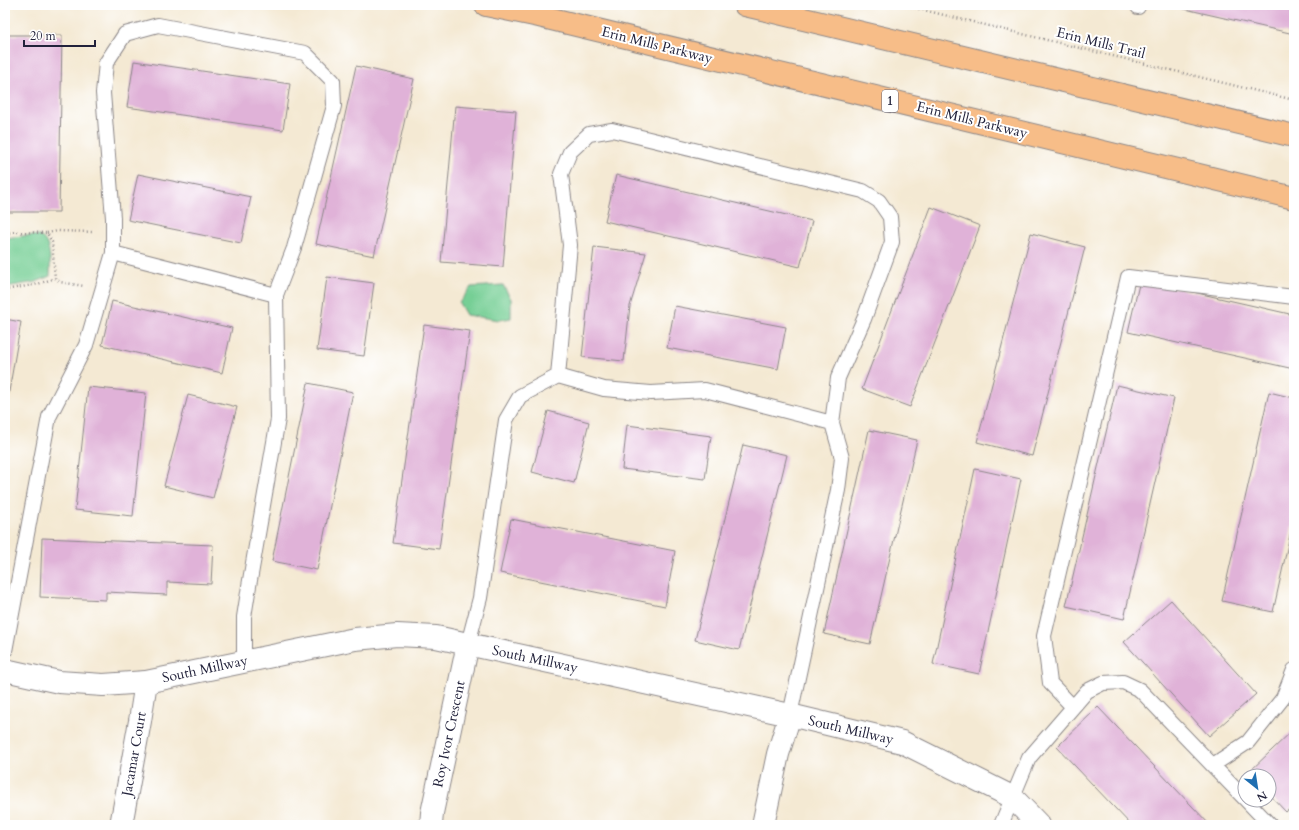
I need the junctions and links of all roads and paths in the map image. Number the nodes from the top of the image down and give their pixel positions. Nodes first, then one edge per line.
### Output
1 (486, 5) edge
2 (745, 5) edge
3 (903, 5) edge
4 (1294, 100) edge
5 (1294, 136) edge
6 (1294, 198) edge
7 (114, 232) junction
8 (5, 233) edge
9 (46, 233) junction
10 (113, 253) junction
11 (55, 278) junction
12 (103, 289) junction
13 (5, 290) edge
14 (276, 296) junction
15 (1294, 298) edge
16 (558, 376) junction
17 (832, 423) junction
18 (468, 644) junction
19 (5, 651) edge
20 (244, 661) junction
21 (5, 670) edge
22 (1294, 670) edge
23 (146, 682) junction
24 (1074, 707) junction
25 (790, 715) junction
26 (1213, 766) junction
27 (1237, 790) edge
28 (1012, 797) junction
29 (1254, 808) edge
30 (121, 825) edge
31 (431, 825) edge
32 (763, 825) edge
33 (1001, 825) edge
34 (1039, 825) edge
35 (1270, 825) edge

1 - 6 main road, Erin Mills Parkway / 1
2 - 5 main road
3 - 4 path, Erin Mills Trail
7 - 9 path
7 - 10 lane
7 - 14 lane
8 - 9 path
9 - 11 path
10 - 12 lane
10 - 14 lane
11 - 12 path
11 - 13 path
12 - 19 lane
14 - 20 lane
15 - 24 lane
16 - 17 lane
16 - 17 lane
16 - 18 lane
17 - 25 lane
18 - 20 street, South Millway
18 - 25 street, South Millway
18 - 31 street, Roy Ivor Crescent
20 - 23 street, South Millway
21 - 23 street, South Millway
22 - 26 lane
23 - 30 street, Jacamar Court
24 - 26 lane
24 - 28 lane
25 - 28 street, South Millway
25 - 32 street
26 - 27 lane
28 - 33 lane
28 - 34 street, South Millway
29 - 35 lane

